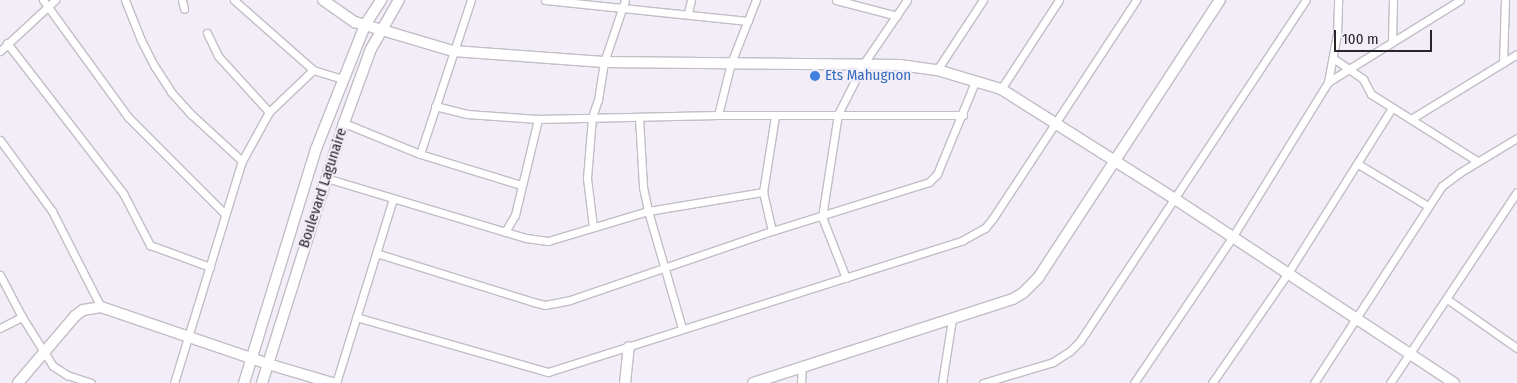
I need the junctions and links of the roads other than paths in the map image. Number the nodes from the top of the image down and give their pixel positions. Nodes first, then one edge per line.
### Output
1 (43, 0) edge
2 (55, 0) edge
3 (124, 0) edge
4 (182, 0) edge
5 (234, 0) edge
6 (323, 0) edge
7 (381, 0) edge
8 (399, 0) edge
9 (471, 0) edge
10 (545, 0) edge
11 (625, 0) edge
12 (691, 0) edge
13 (756, 0) edge
14 (836, 0) edge
15 (907, 0) edge
16 (983, 0) edge
17 (1059, 0) edge
18 (1136, 0) edge
19 (1220, 0) edge
20 (1306, 0) edge
21 (1338, 0) edge
22 (1393, 0) edge
23 (1460, 0) edge
24 (1505, 0) edge
25 (1449, 3) edge
26 (48, 7) junction
27 (622, 8) junction
28 (184, 9) dead end
29 (688, 13) junction
30 (897, 16) junction
31 (748, 20) junction
32 (365, 25) junction
33 (381, 30) junction
34 (207, 33) dead end
35 (0, 39) edge
36 (1392, 41) junction
37 (4, 48) edge
38 (453, 51) junction
39 (1517, 54) edge
40 (1333, 58) junction
41 (604, 62) junction
42 (731, 63) junction
43 (864, 63) junction
44 (1503, 63) junction
45 (313, 70) junction
46 (937, 70) junction
47 (1348, 70) junction
48 (342, 79) junction
49 (975, 82) junction
50 (1328, 82) junction
51 (1001, 89) junction
52 (435, 106) junction
53 (1392, 108) junction
54 (269, 112) junction
55 (838, 114) junction
56 (718, 115) junction
57 (963, 115) junction
58 (775, 116) junction
59 (592, 117) junction
60 (639, 118) junction
61 (538, 119) junction
62 (1411, 119) junction
63 (344, 123) junction
64 (1054, 123) junction
65 (1517, 138) edge
66 (0, 140) edge
67 (420, 154) junction
68 (242, 161) junction
69 (1478, 161) junction
70 (1116, 162) junction
71 (1358, 164) junction
72 (326, 178) junction
73 (521, 185) junction
74 (762, 192) junction
75 (1517, 192) edge
76 (393, 199) junction
77 (1175, 199) junction
78 (1428, 206) junction
79 (648, 211) junction
80 (225, 214) junction
81 (822, 217) junction
82 (593, 227) junction
83 (505, 232) junction
84 (772, 232) junction
85 (1233, 236) junction
86 (376, 253) junction
87 (210, 267) junction
88 (663, 270) junction
89 (1288, 273) junction
90 (0, 275) edge
91 (846, 278) junction
92 (1446, 299) junction
93 (101, 307) junction
94 (22, 317) junction
95 (356, 317) junction
96 (1356, 317) junction
97 (952, 319) junction
98 (0, 328) edge
99 (682, 328) junction
100 (188, 337) junction
101 (629, 347) junction
102 (1517, 348) edge
103 (1411, 353) junction
104 (44, 354) junction
105 (252, 358) junction
106 (268, 364) junction
107 (802, 366) junction
108 (18, 383) edge
109 (91, 383) edge
110 (174, 383) edge
111 (244, 383) edge
112 (262, 383) edge
113 (332, 383) edge
114 (336, 383) edge
115 (625, 383) edge
116 (753, 383) edge
117 (801, 383) edge
118 (942, 383) edge
119 (983, 383) edge
120 (1134, 383) edge
121 (1212, 383) edge
122 (1314, 383) edge
123 (1390, 383) edge
124 (1454, 383) edge

1 - 26 street
2 - 26 street
3 - 68 street
4 - 28 street
5 - 45 street
6 - 32 street
7 - 32 street, Boulevard Lagunaire
8 - 33 street, Boulevard Lagunaire
9 - 38 street
10 - 27 street
11 - 27 street
12 - 29 street
13 - 31 street
14 - 30 street
15 - 30 street
16 - 46 street
17 - 51 street
18 - 64 street
19 - 70 street
20 - 77 street
21 - 40 street
22 - 36 street
23 - 25 street
24 - 44 street
25 - 36 street
26 - 37 street
26 - 80 street
27 - 29 street
27 - 41 street
29 - 31 street
30 - 43 street
31 - 42 street
32 - 33 street
32 - 48 street, Boulevard Lagunaire
33 - 38 street
33 - 63 street, Boulevard Lagunaire
34 - 54 street
35 - 37 street
36 - 47 street
37 - 87 street
38 - 41 street
38 - 52 street
39 - 44 street
40 - 47 street
40 - 50 street
41 - 42 street
41 - 59 street
42 - 43 street
42 - 56 street
43 - 46 street
43 - 55 street
44 - 62 street
45 - 48 street
45 - 54 street
46 - 49 street
47 - 50 street
47 - 53 street
48 - 105 street, Boulevard Lagunaire
49 - 51 street
49 - 57 street
50 - 85 street
51 - 64 street
52 - 61 street
52 - 67 street
53 - 62 street
53 - 71 street
54 - 68 street
55 - 57 street
55 - 58 street
55 - 81 street
56 - 58 street
56 - 60 street
57 - 81 street
58 - 74 street
59 - 60 street
59 - 61 street
59 - 82 street
60 - 79 street
61 - 73 street
62 - 69 street
63 - 67 street
63 - 72 street, Boulevard Lagunaire
64 - 70 street
64 - 91 street
65 - 69 street
66 - 93 street
67 - 73 street
68 - 80 street
69 - 78 street
70 - 77 street
70 - 97 street
71 - 78 street
71 - 89 street
72 - 76 street
72 - 106 street, Boulevard Lagunaire
73 - 83 street
74 - 79 street
74 - 84 street
75 - 92 street
76 - 83 street
76 - 86 street
77 - 85 street
77 - 119 street
78 - 96 street
79 - 82 street
79 - 88 street
80 - 87 street
81 - 84 street
81 - 91 street
82 - 83 street
84 - 88 street
85 - 89 street
85 - 120 street
86 - 88 street
86 - 95 street
87 - 100 street
88 - 99 street
89 - 96 street
89 - 121 street
90 - 94 street
91 - 99 street
92 - 102 street
92 - 103 street
93 - 100 street
93 - 104 street
94 - 98 street
94 - 104 street
95 - 101 street
95 - 114 street
96 - 103 street
96 - 122 street
97 - 107 street
97 - 118 street
99 - 101 street
100 - 105 street
100 - 110 street
101 - 115 street
103 - 123 street
103 - 124 street
104 - 108 street
104 - 109 street
105 - 106 street
105 - 111 street, Boulevard Lagunaire
106 - 112 street, Boulevard Lagunaire
106 - 113 street
107 - 116 street
107 - 117 street

